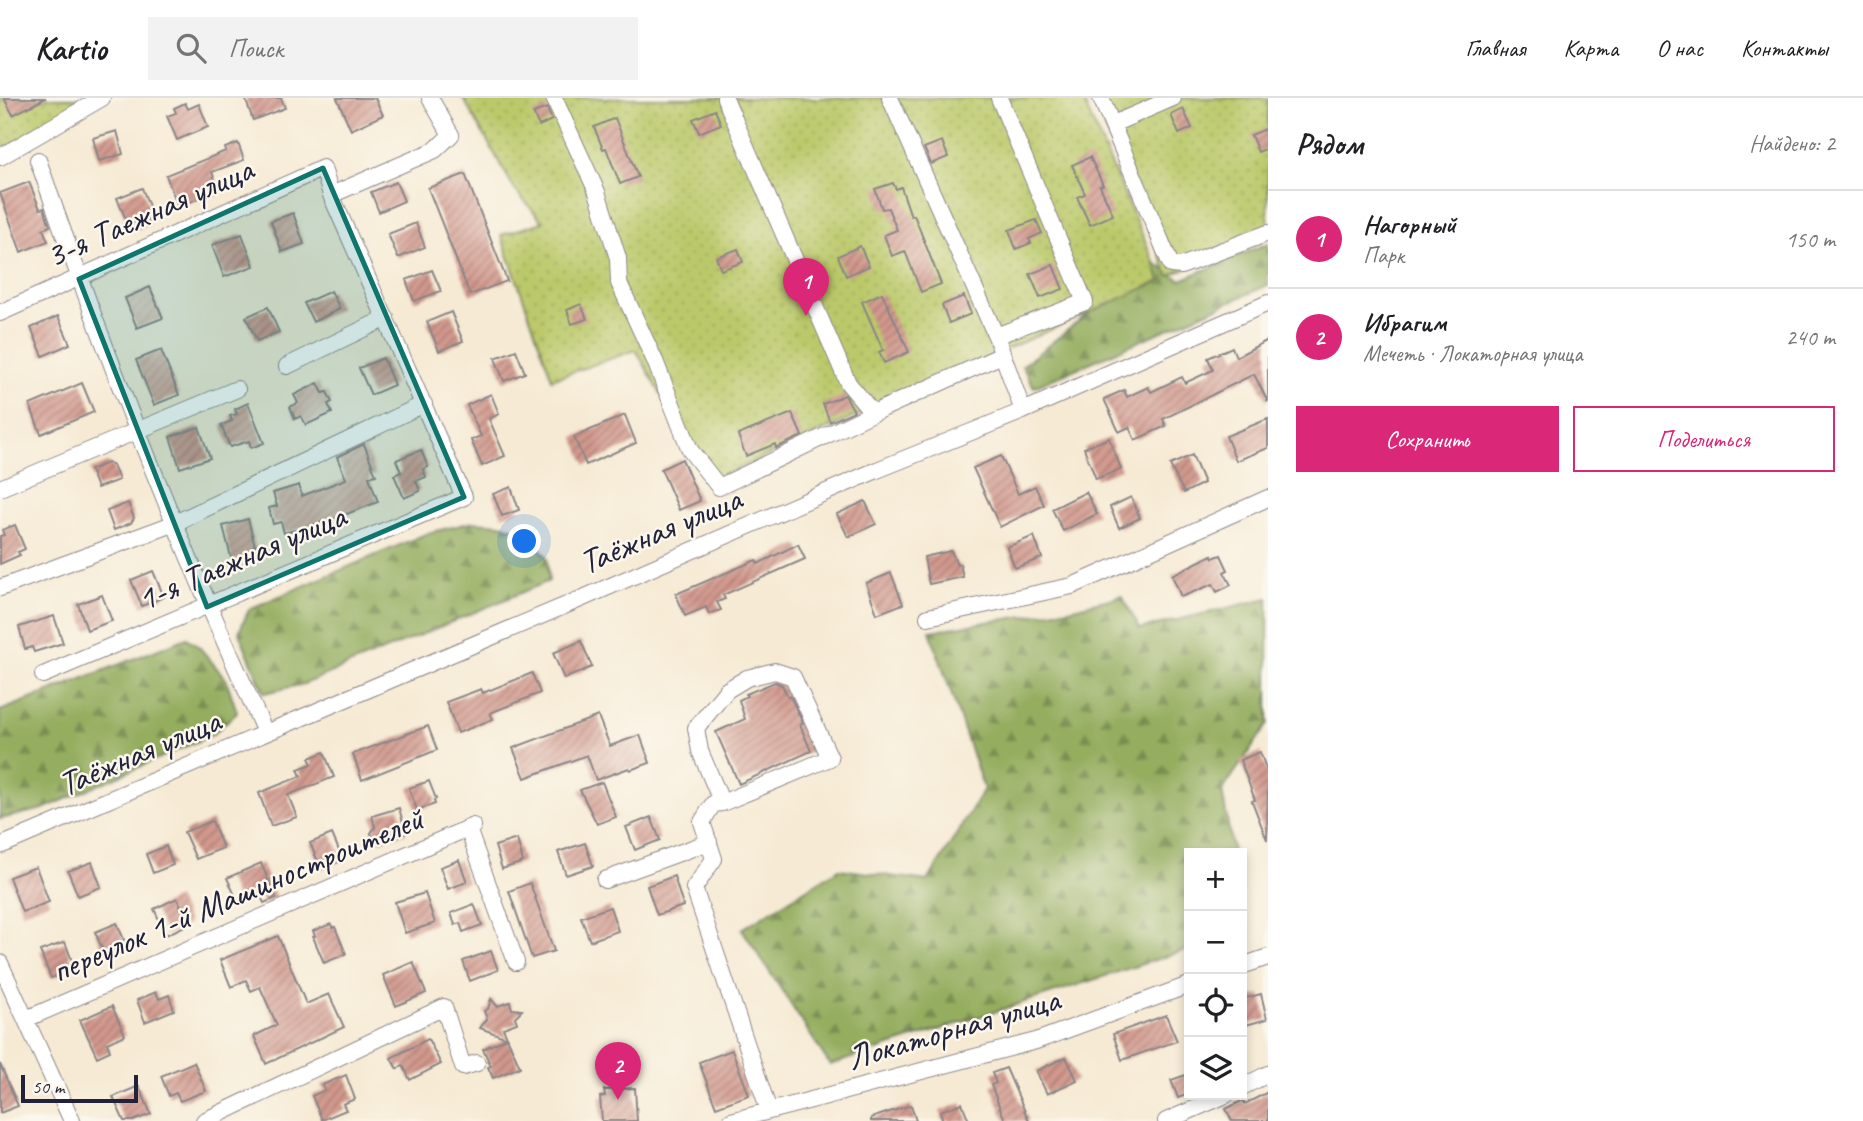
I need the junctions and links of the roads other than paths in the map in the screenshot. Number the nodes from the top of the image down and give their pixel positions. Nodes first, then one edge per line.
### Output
1 (102, 98) edge
2 (430, 98) edge
3 (554, 98) edge
4 (725, 98) edge
5 (890, 98) edge
6 (999, 98) edge
7 (1101, 98) edge
8 (1173, 98) edge
9 (1113, 124) junction
10 (0, 157) edge
11 (38, 160) dead end
12 (331, 195) junction
13 (1268, 233) edge
14 (79, 279) junction
15 (1268, 303) edge
16 (0, 313) edge
17 (386, 318) junction
18 (996, 336) junction
19 (1002, 355) junction
20 (287, 366) dead end
21 (237, 389) dead end
22 (425, 404) junction
23 (1023, 411) junction
24 (873, 413) junction
25 (137, 432) junction
26 (0, 488) edge
27 (1268, 498) edge
28 (173, 524) junction
29 (0, 588) edge
30 (208, 607) junction
31 (928, 617) dead end
32 (43, 675) dead end
33 (265, 732) junction
34 (722, 803) junction
35 (709, 842) junction
36 (0, 846) edge
37 (605, 880) dead end
38 (1268, 957) edge
39 (516, 962) dead end
40 (0, 963) edge
41 (1247, 964) edge
42 (1184, 987) edge
43 (26, 1019) junction
44 (477, 1063) dead end
45 (1268, 1074) edge
46 (1247, 1084) edge
47 (1214, 1100) edge
48 (768, 1111) junction
49 (72, 1121) edge
50 (204, 1121) edge
51 (731, 1121) edge
52 (1166, 1121) edge

1 - 10 street
2 - 12 street
3 - 24 street
4 - 24 street
5 - 18 street
6 - 18 street
7 - 9 street
8 - 9 street
9 - 13 street
11 - 14 street
12 - 14 street, 3-я Таежная улица
12 - 17 street
14 - 16 street, 3-я Таежная улица
14 - 25 street
15 - 23 street, Таёжная улица
17 - 20 street
17 - 22 street
18 - 19 street
19 - 23 street
19 - 24 street
21 - 25 street
22 - 28 street
22 - 30 street, 1-я Таежная улица
23 - 33 street, Таёжная улица
25 - 26 street
25 - 28 street
27 - 31 street
28 - 29 street
28 - 30 street
30 - 32 street, 1-я Таежная улица
30 - 33 street
33 - 36 street, Таёжная улица
34 - 34 street
34 - 35 street
35 - 37 street
35 - 48 street
38 - 41 street
39 - 43 street, переулок 1-й Машиностроителей
40 - 43 street
42 - 48 street, Локаторная улица
43 - 49 street
44 - 50 street
45 - 46 street
47 - 52 street
48 - 51 street, Локаторная улица

